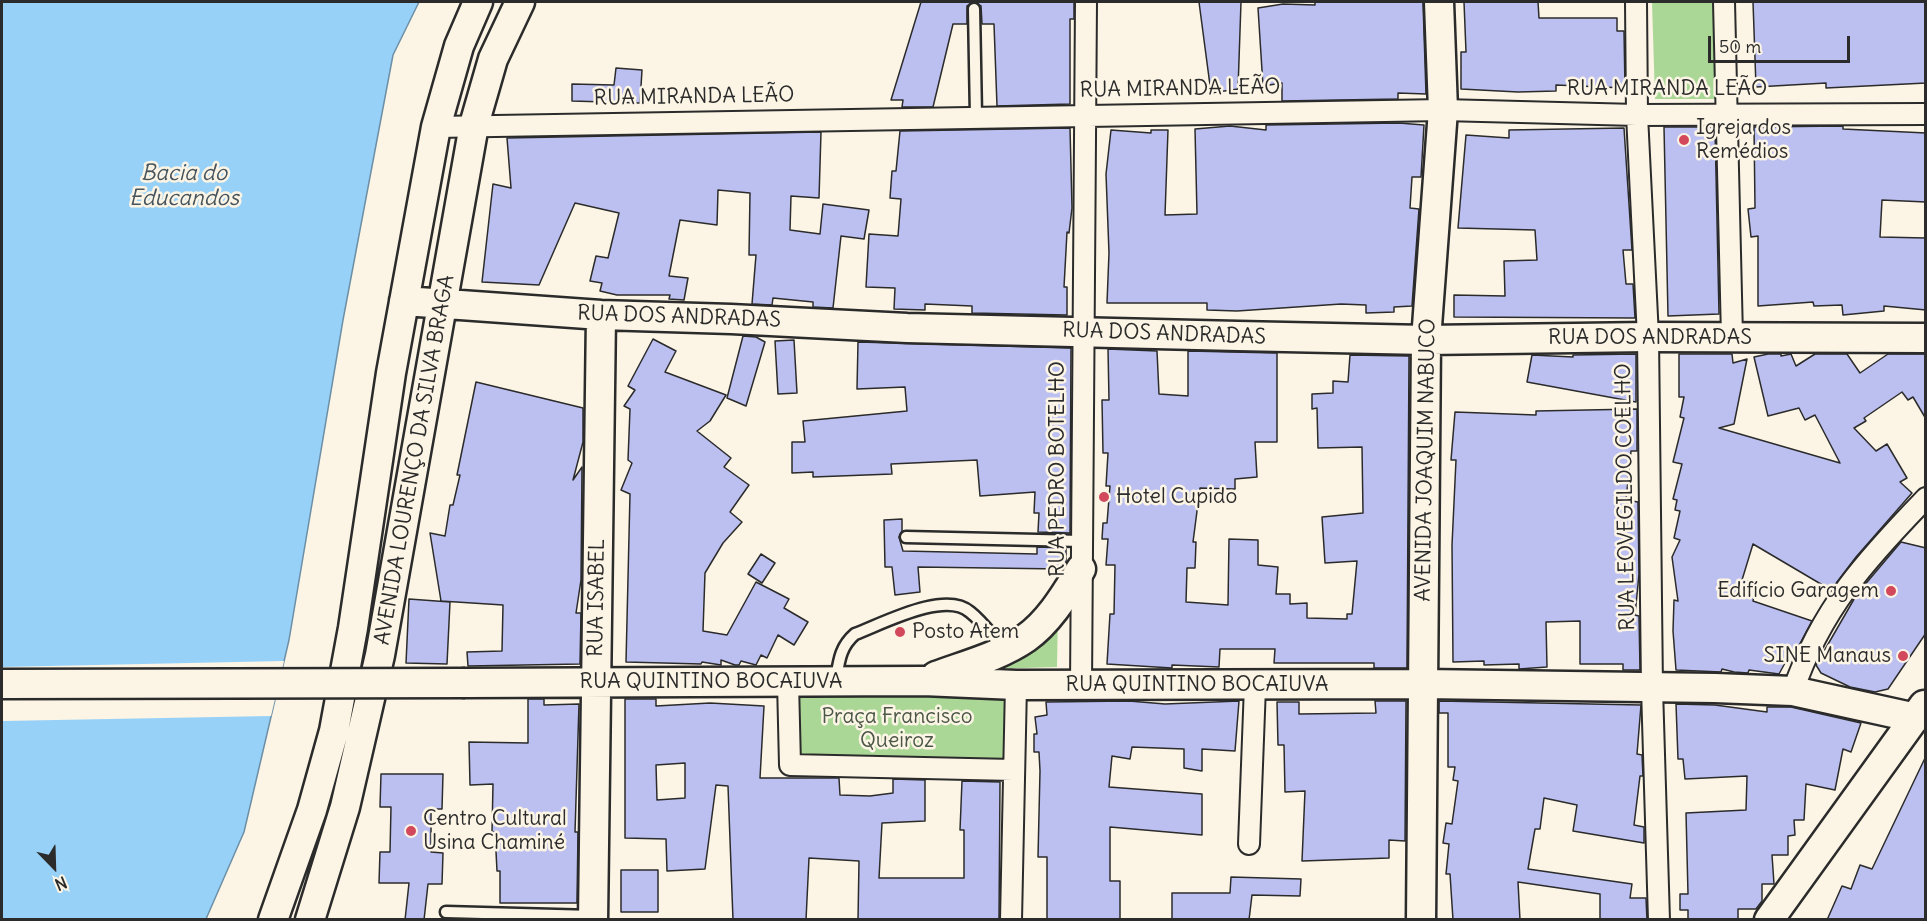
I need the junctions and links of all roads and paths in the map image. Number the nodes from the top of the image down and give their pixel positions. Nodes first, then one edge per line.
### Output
1 (478, 2) edge
2 (520, 2) edge
3 (1086, 2) edge
4 (1439, 2) edge
5 (1636, 2) edge
6 (1724, 2) edge
7 (974, 9) dead end
8 (1443, 110) junction
9 (1727, 114) junction
10 (1926, 114) edge
11 (1086, 115) junction
12 (1637, 115) junction
13 (976, 116) junction
14 (474, 125) junction
15 (436, 127) junction
16 (404, 301) junction
17 (444, 303) junction
18 (601, 315) junction
19 (1083, 332) junction
20 (1648, 337) junction
21 (1732, 337) junction
22 (1926, 338) edge
23 (1426, 340) junction
24 (1926, 498) edge
25 (906, 537) dead end
26 (1082, 541) junction
27 (1082, 569) junction
28 (1005, 650) junction
29 (596, 681) junction
30 (923, 681) junction
31 (788, 682) junction
32 (836, 683) junction
33 (2, 684) edge
34 (1422, 684) junction
35 (1016, 685) junction
36 (1081, 685) junction
37 (1255, 686) junction
38 (1652, 688) junction
39 (1793, 692) junction
40 (1922, 714) edge
41 (1013, 770) junction
42 (1249, 844) dead end
43 (446, 912) dead end
44 (1777, 915) edge
45 (593, 918) edge
46 (273, 920) edge
47 (310, 920) edge
48 (1011, 920) edge
49 (1421, 920) edge
50 (1659, 920) edge

1 - 15 street, AVENIDA LOURENÇO DA SILVA BRAGA
2 - 14 street, AVENIDA LOURENÇO DA SILVA BRAGA
3 - 11 street, RUA PEDRO BOTELHO
4 - 8 street, AVENIDA JOAQUIM NABUCO
5 - 12 street, RUA LEOVEGILDO COELHO
6 - 9 street
7 - 13 lane
8 - 11 street, RUA MIRANDA LEÃO
8 - 12 street, RUA MIRANDA LEÃO
8 - 23 street, AVENIDA JOAQUIM NABUCO
9 - 10 street, RUA MIRANDA LEÃO
9 - 12 street, RUA MIRANDA LEÃO
9 - 21 street
11 - 13 street, RUA MIRANDA LEÃO
11 - 19 street, RUA PEDRO BOTELHO
12 - 20 street, RUA LEOVEGILDO COELHO
13 - 14 street, RUA MIRANDA LEÃO
14 - 15 street, RUA MIRANDA LEÃO
14 - 17 street, AVENIDA LOURENÇO DA SILVA BRAGA
15 - 16 street, AVENIDA LOURENÇO DA SILVA BRAGA
16 - 17 street, RUA DOS ANDRADAS
16 - 46 street, AVENIDA LOURENÇO DA SILVA BRAGA
17 - 18 street, RUA DOS ANDRADAS
17 - 47 street, AVENIDA LOURENÇO DA SILVA BRAGA
18 - 19 street, RUA DOS ANDRADAS
18 - 29 street, RUA ISABEL
19 - 23 street, RUA DOS ANDRADAS
19 - 26 street, RUA PEDRO BOTELHO
20 - 21 street, RUA DOS ANDRADAS
20 - 23 street, RUA DOS ANDRADAS
20 - 38 street, RUA LEOVEGILDO COELHO
21 - 22 street, RUA DOS ANDRADAS
23 - 34 street, AVENIDA JOAQUIM NABUCO
24 - 39 street
25 - 26 lane
26 - 27 street, RUA PEDRO BOTELHO
27 - 28 street
27 - 36 street, RUA PEDRO BOTELHO
28 - 30 street
28 - 32 lane
29 - 31 street, RUA QUINTINO BOCAIUVA
29 - 33 street, RUA QUINTINO BOCAIUVA, bridge
29 - 45 street, RUA ISABEL
30 - 32 street, RUA QUINTINO BOCAIUVA
30 - 35 street, RUA QUINTINO BOCAIUVA
31 - 32 street, RUA QUINTINO BOCAIUVA
31 - 41 street
34 - 37 street, RUA QUINTINO BOCAIUVA
34 - 38 street, RUA QUINTINO BOCAIUVA
34 - 49 street, AVENIDA JOAQUIM NABUCO
35 - 36 street, RUA QUINTINO BOCAIUVA
35 - 41 street
36 - 37 street, RUA QUINTINO BOCAIUVA
37 - 42 street
38 - 39 street, RUA QUINTINO BOCAIUVA
38 - 50 street, RUA LEOVEGILDO COELHO
39 - 40 street, RUA QUINTINO BOCAIUVA
40 - 44 street
41 - 48 street
43 - 45 lane, RUA ISABEL

